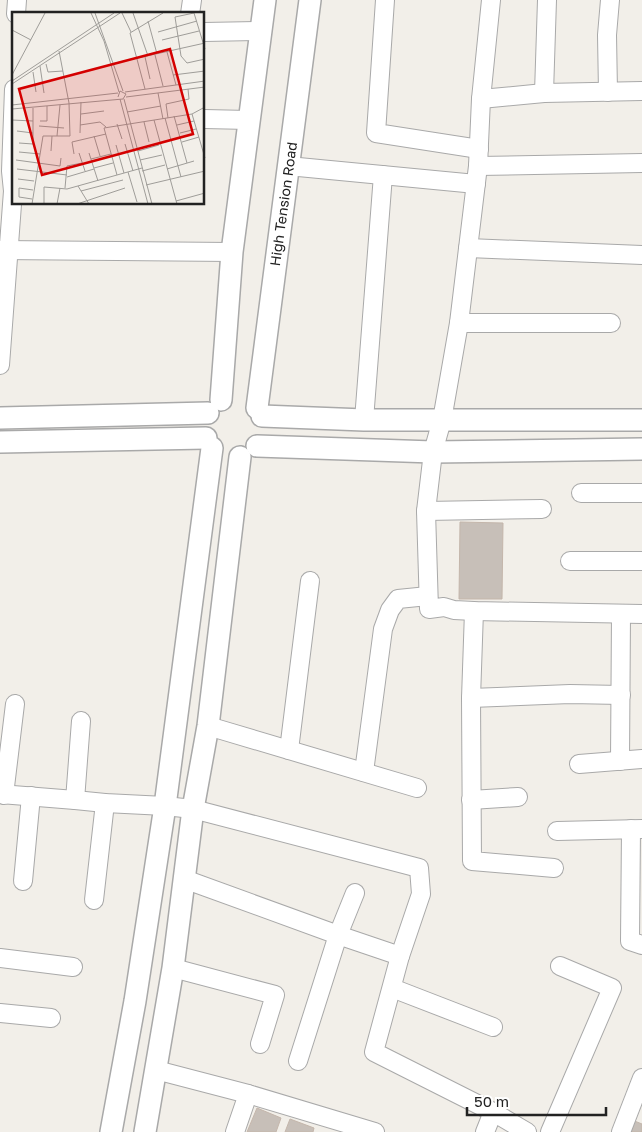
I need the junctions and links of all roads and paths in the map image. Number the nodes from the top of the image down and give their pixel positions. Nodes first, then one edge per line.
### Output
1 (265, 0) edge
2 (310, 0) edge
3 (385, 0) edge
4 (491, 0) edge
5 (547, 0) edge
6 (610, 0) edge
7 (261, 31) junction
8 (205, 32) edge
9 (642, 91) edge
10 (608, 92) junction
11 (544, 93) junction
12 (481, 99) junction
13 (0, 104) edge
14 (12, 113) edge
15 (205, 120) edge
16 (249, 120) junction
17 (12, 122) edge
18 (478, 157) junction
19 (642, 164) edge
20 (288, 166) junction
21 (6, 172) edge
22 (383, 175) junction
23 (476, 184) junction
24 (12, 187) edge
25 (12, 197) edge
26 (468, 248) junction
27 (4, 250) edge
28 (232, 252) junction
29 (642, 256) edge
30 (459, 322) junction
31 (611, 323) dead end
32 (0, 365) edge
33 (214, 407) junction
34 (259, 412) junction
35 (0, 418) edge
36 (364, 420) junction
37 (442, 420) junction
38 (642, 420) edge
39 (0, 442) edge
40 (209, 443) junction
41 (642, 449) edge
42 (249, 452) junction
43 (433, 452) junction
44 (581, 493) dead end
45 (642, 493) edge
46 (542, 509) dead end
47 (426, 511) junction
48 (570, 561) dead end
49 (642, 561) edge
50 (310, 580) dead end
51 (428, 596) junction
52 (474, 611) junction
53 (621, 614) junction
54 (642, 614) edge
55 (621, 695) junction
56 (470, 698) junction
57 (15, 704) dead end
58 (81, 721) dead end
59 (208, 726) junction
60 (289, 750) junction
61 (642, 759) edge
62 (620, 761) junction
63 (579, 764) dead end
64 (364, 772) junction
65 (417, 788) dead end
66 (2, 794) edge
67 (31, 796) junction
68 (518, 797) dead end
69 (75, 800) junction
70 (471, 800) junction
71 (105, 804) junction
72 (165, 806) junction
73 (193, 809) junction
74 (636, 829) edge
75 (557, 831) dead end
76 (554, 868) dead end
77 (184, 879) junction
78 (23, 881) dead end
79 (355, 893) dead end
80 (94, 900) dead end
81 (338, 935) junction
82 (642, 945) edge
83 (400, 956) junction
84 (0, 958) edge
85 (560, 966) dead end
86 (73, 967) dead end
87 (173, 968) junction
88 (392, 988) junction
89 (0, 1013) edge
90 (51, 1018) dead end
91 (493, 1028) dead end
92 (260, 1044) dead end
93 (298, 1061) dead end
94 (156, 1070) junction
95 (642, 1078) edge
96 (248, 1094) junction
97 (117, 1099) junction
98 (150, 1104) junction
99 (493, 1112) junction
100 (331, 1126) edge
101 (112, 1132) edge
102 (145, 1132) edge
103 (235, 1132) edge
104 (375, 1132) edge
105 (485, 1132) edge
106 (527, 1132) edge
107 (550, 1132) edge
108 (621, 1132) edge

1 - 7 street
2 - 20 street, High Tension Road
3 - 18 street
4 - 12 street
5 - 11 street
6 - 10 street
7 - 8 street
7 - 16 street
9 - 10 street
10 - 11 street
11 - 12 street
12 - 18 street
13 - 14 street
15 - 16 street
16 - 28 street
17 - 21 street
18 - 19 street
18 - 23 street
20 - 22 street
20 - 34 street, High Tension Road
21 - 24 street
22 - 23 street
22 - 36 street
23 - 26 street
25 - 27 street
26 - 29 street
26 - 30 street
27 - 28 street
27 - 32 street
28 - 33 street
30 - 31 street
30 - 37 street
33 - 34 street
33 - 35 street
33 - 40 street
34 - 36 street
34 - 42 street
36 - 37 street
37 - 38 street
37 - 43 street
39 - 40 street
40 - 42 street
40 - 72 street
41 - 43 street
42 - 43 street
42 - 59 street
43 - 47 street
44 - 45 street
46 - 47 street
47 - 51 street
48 - 49 street
50 - 60 street
51 - 52 street
51 - 64 street
52 - 53 street
52 - 56 street
53 - 54 street
53 - 55 street
55 - 56 street
55 - 62 street
56 - 70 street
57 - 66 street
58 - 69 street
59 - 60 street
59 - 73 street
60 - 64 street
61 - 62 street
62 - 63 street
64 - 65 street
66 - 67 street
67 - 69 street
67 - 78 street
68 - 70 street
69 - 71 street
70 - 76 street
71 - 72 street
71 - 80 street
72 - 73 street
72 - 97 street
73 - 77 street
73 - 83 street
74 - 75 street
74 - 82 street
77 - 81 street
77 - 87 street
79 - 81 street
81 - 83 street
81 - 93 street
83 - 88 street
84 - 86 street
85 - 107 street
87 - 92 street
87 - 94 street
88 - 91 street
88 - 99 street
89 - 90 street
94 - 96 street
94 - 98 street
95 - 108 street
96 - 100 street
96 - 103 street
97 - 98 street
97 - 101 street
98 - 102 street
99 - 105 street
99 - 106 street
100 - 104 street

